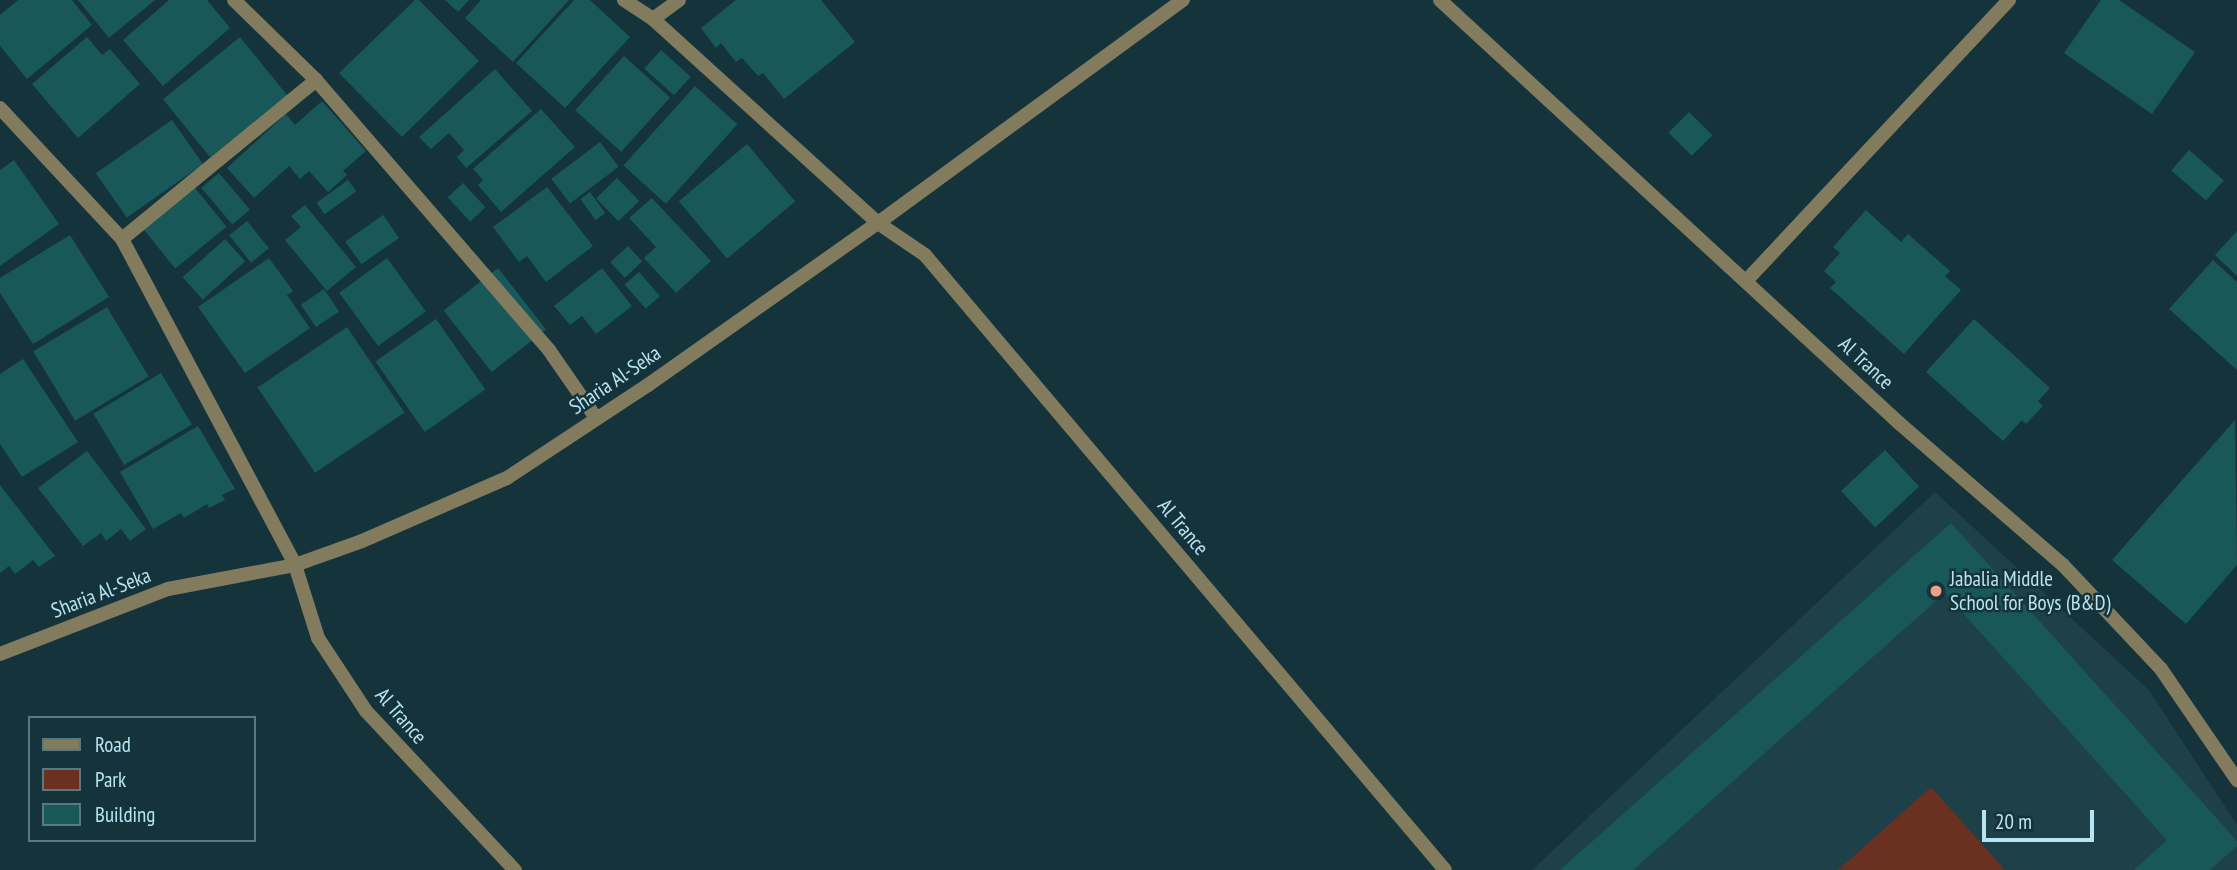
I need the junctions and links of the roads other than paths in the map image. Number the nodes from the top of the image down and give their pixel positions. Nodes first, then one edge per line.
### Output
1 (234, 0) edge
2 (624, 0) edge
3 (679, 0) edge
4 (1182, 0) edge
5 (1440, 0) edge
6 (2009, 0) edge
7 (653, 19) junction
8 (316, 80) junction
9 (0, 108) edge
10 (878, 223) junction
11 (122, 239) junction
12 (1746, 281) junction
13 (596, 418) junction
14 (295, 565) junction
15 (0, 654) edge
16 (2237, 780) edge
17 (515, 870) edge
18 (1445, 870) edge

1 - 8 street
2 - 7 street, Al Trance
3 - 7 street
4 - 10 street, Sharia Al-Seka
5 - 12 street, Al Trance
6 - 12 street
7 - 10 street, Al Trance
8 - 11 street
8 - 13 street
9 - 11 street, Al Trance
10 - 13 street, Sharia Al-Seka
10 - 18 street, Al Trance
11 - 14 street, Al Trance
12 - 16 street, Al Trance
13 - 14 street, Sharia Al-Seka
14 - 15 street, Sharia Al-Seka
14 - 17 street, Al Trance

